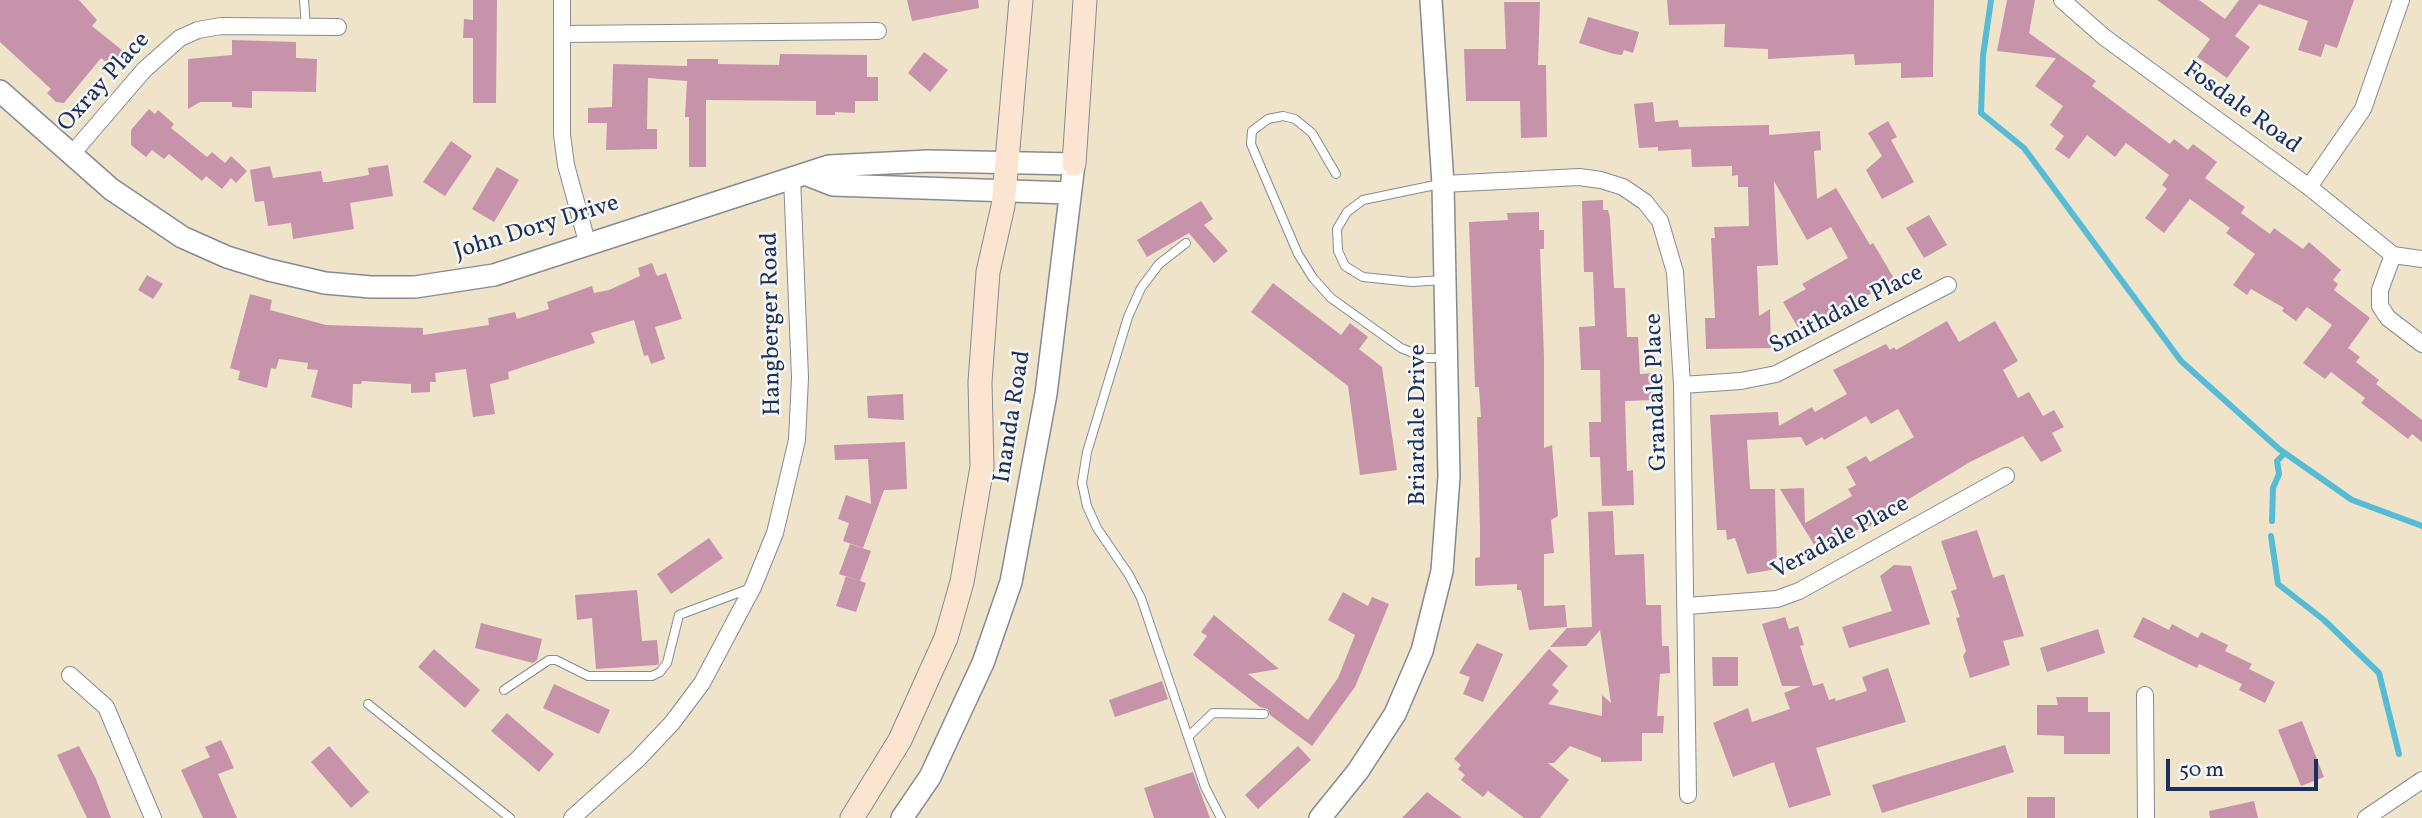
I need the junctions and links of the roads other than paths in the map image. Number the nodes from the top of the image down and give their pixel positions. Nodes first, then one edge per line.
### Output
1 (304, 0) edge
2 (562, 0) edge
3 (1021, 0) edge
4 (1085, 0) edge
5 (1431, 0) edge
6 (2062, 0) edge
7 (2401, 0) edge
8 (306, 27) junction
9 (338, 27) dead end
10 (878, 31) dead end
11 (562, 34) junction
12 (0, 91) edge
13 (71, 155) junction
14 (1006, 163) junction
15 (1074, 164) junction
16 (1336, 174) dead end
17 (798, 175) junction
18 (1443, 184) junction
19 (2309, 187) junction
20 (1004, 193) junction
21 (1070, 193) junction
22 (587, 242) junction
23 (1186, 243) dead end
24 (2393, 255) junction
25 (2422, 259) edge
26 (1445, 280) junction
27 (1948, 285) dead end
28 (2422, 344) edge
29 (1446, 358) junction
30 (1682, 386) junction
31 (2006, 476) dead end
32 (753, 587) junction
33 (1687, 606) junction
34 (70, 676) dead end
35 (504, 690) dead end
36 (2145, 695) dead end
37 (368, 704) dead end
38 (1264, 714) dead end
39 (1190, 735) junction
40 (2422, 780) edge
41 (1688, 795) dead end
42 (153, 818) edge
43 (510, 818) edge
44 (572, 818) edge
45 (852, 818) edge
46 (902, 818) edge
47 (1221, 818) edge
48 (1320, 818) edge
49 (2146, 818) edge
50 (2366, 818) edge

1 - 8 lane
2 - 11 street
3 - 14 main road, Inanda Road
4 - 15 main road, Inanda Road
5 - 18 street, Briardale Drive
6 - 19 street, Fosdale Road
7 - 19 street
8 - 9 street, Oxray Place
8 - 13 street, Oxray Place
10 - 11 street
11 - 22 street
12 - 13 street, John Dory Drive
13 - 22 street, John Dory Drive
14 - 15 street, John Dory Drive
14 - 17 street, John Dory Drive
14 - 20 main road, Inanda Road
15 - 21 street, Inanda Road
16 - 29 lane
17 - 20 street
17 - 22 street, John Dory Drive
17 - 32 street, Hangberger Road
18 - 26 street, Briardale Drive
18 - 26 lane
18 - 30 street, Grandale Place
19 - 24 street, Fosdale Road
20 - 21 street
20 - 45 main road, Inanda Road
21 - 46 street, Inanda Road
23 - 39 lane
24 - 25 street
24 - 28 street
26 - 29 street, Briardale Drive
27 - 30 street, Smithdale Place
29 - 48 street, Briardale Drive
30 - 33 street, Grandale Place
31 - 33 street, Veradale Place
32 - 35 lane
32 - 44 street, Hangberger Road
33 - 41 street, Grandale Place
34 - 42 street
36 - 49 street
37 - 43 lane
38 - 39 lane
39 - 47 lane
40 - 50 street

